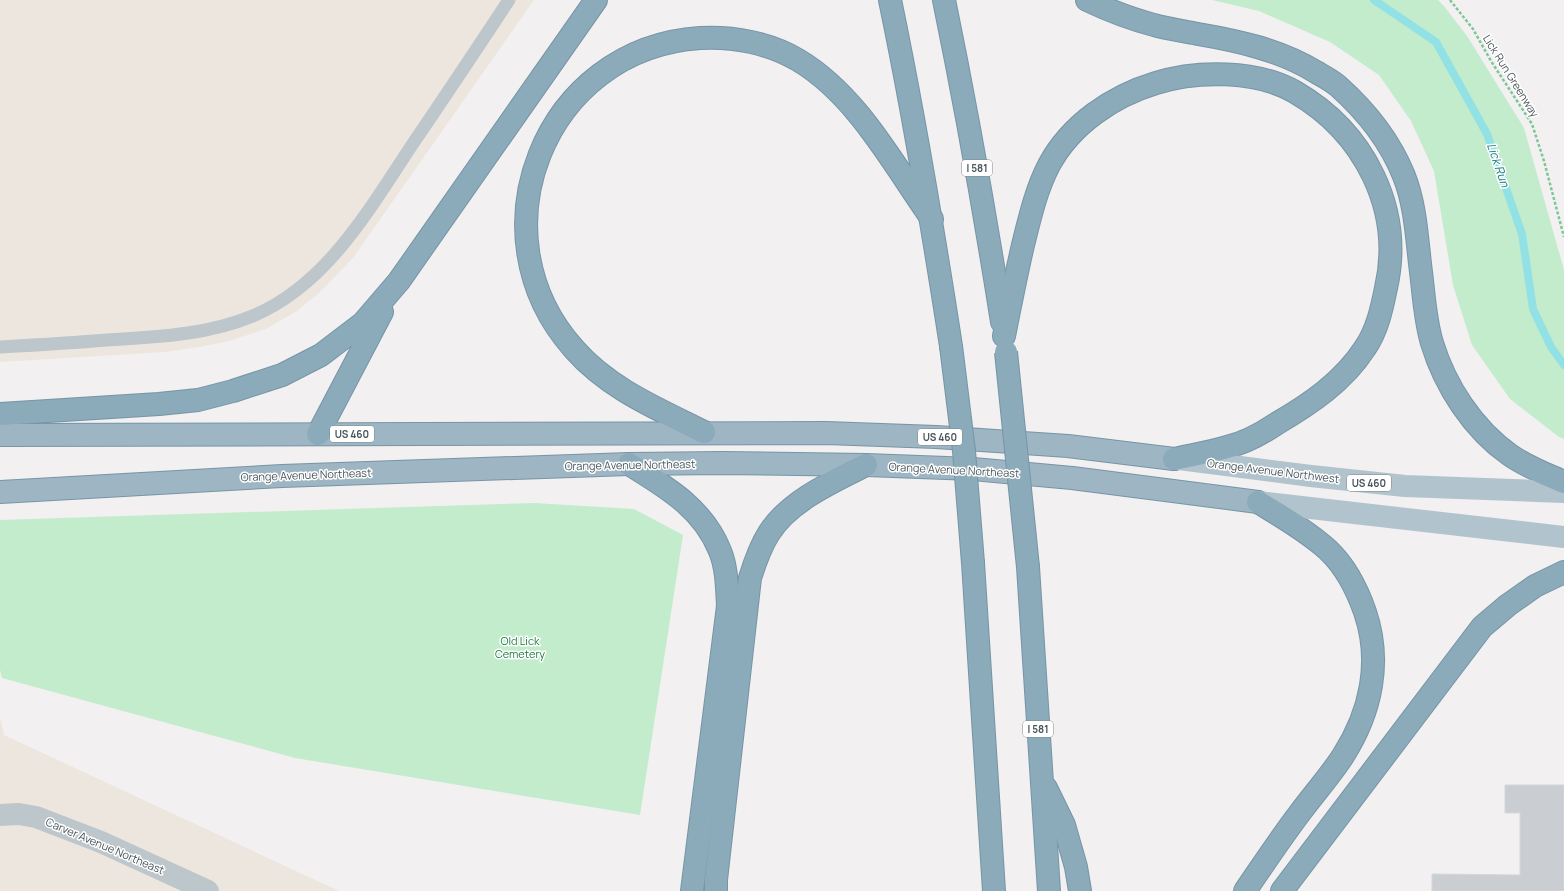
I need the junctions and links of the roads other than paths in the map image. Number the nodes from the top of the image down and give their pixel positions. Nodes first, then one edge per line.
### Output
1 (510, 0) edge
2 (596, 0) edge
3 (890, 0) edge
4 (944, 0) edge
5 (1087, 0) edge
6 (932, 219) junction
7 (399, 281) junction
8 (1005, 344) junction
9 (0, 347) edge
10 (0, 414) edge
11 (704, 432) junction
12 (318, 434) junction
13 (0, 435) edge
14 (1174, 459) junction
15 (629, 464) junction
16 (866, 465) junction
17 (1564, 482) edge
18 (0, 492) edge
19 (1564, 492) edge
20 (1258, 502) junction
21 (1564, 537) edge
22 (1564, 572) edge
23 (1041, 777) junction
24 (0, 815) edge
25 (992, 860) junction
26 (208, 891) edge
27 (692, 891) edge
28 (716, 891) edge
29 (981, 891) edge
30 (994, 891) edge
31 (1049, 891) edge
32 (1080, 891) edge
33 (1245, 891) edge
34 (1282, 891) edge

1 - 9 lane
2 - 7 highway
3 - 6 highway
4 - 8 highway, I 581
5 - 17 highway
6 - 11 highway
6 - 25 highway, bridge
7 - 10 highway
7 - 12 highway
8 - 14 highway
8 - 23 highway, I 581, bridge
11 - 12 highway, US 460
11 - 14 highway, US 460
12 - 13 highway, US 460
14 - 19 main road, Orange Avenue Northwest / US 460
15 - 16 highway, Orange Avenue Northeast
15 - 18 highway, Orange Avenue Northeast
15 - 27 highway
16 - 20 highway, Orange Avenue Northeast
16 - 28 highway
20 - 21 main road
20 - 33 highway
22 - 34 highway
23 - 31 highway, I 581
23 - 32 highway
24 - 26 street, Carver Avenue Northeast
25 - 29 highway
25 - 30 highway

